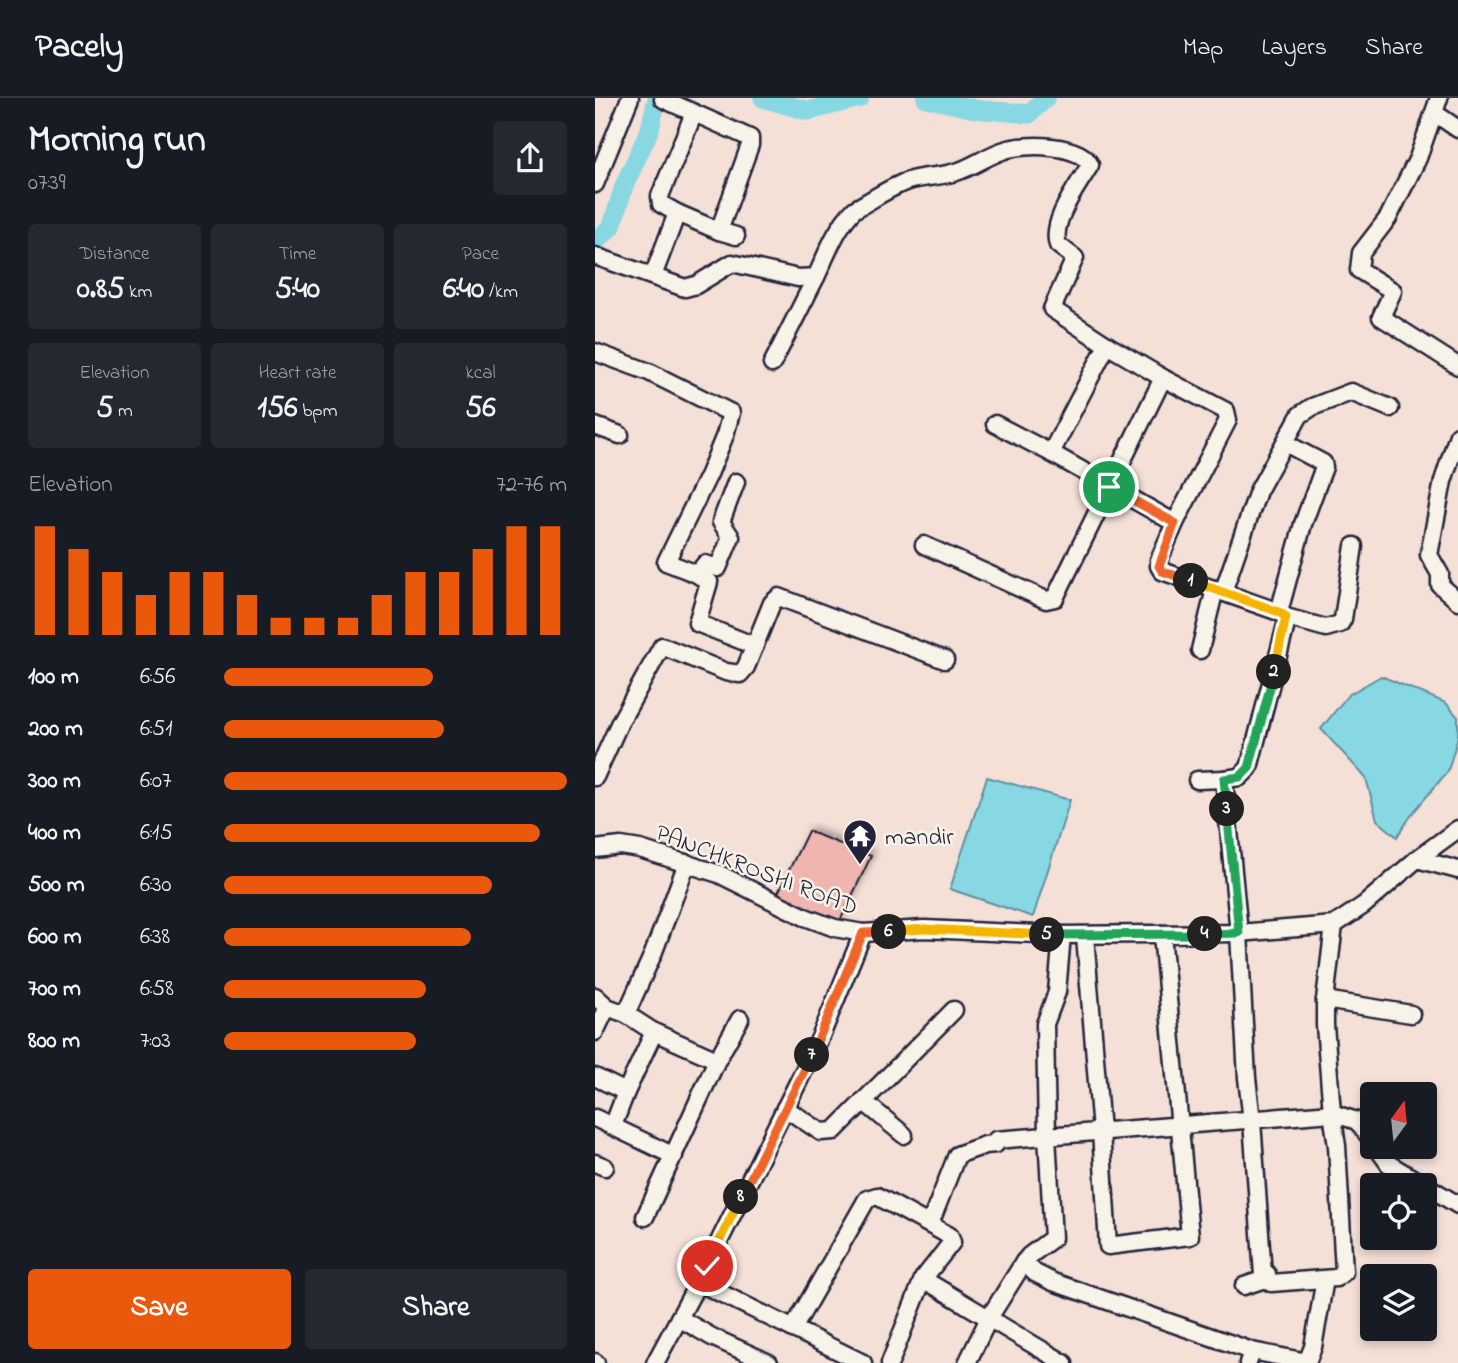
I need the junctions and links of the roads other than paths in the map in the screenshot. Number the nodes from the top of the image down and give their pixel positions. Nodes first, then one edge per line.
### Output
1 (630, 98) edge
2 (1439, 98) edge
3 (663, 99) edge
4 (694, 113) junction
5 (1439, 116) dead end
6 (1458, 129) edge
7 (595, 184) edge
8 (677, 213) junction
9 (719, 231) junction
10 (737, 236) dead end
11 (595, 256) edge
12 (653, 276) junction
13 (815, 277) junction
14 (1107, 345) junction
15 (595, 352) edge
16 (772, 364) dead end
17 (1458, 366) edge
18 (1163, 378) junction
19 (1389, 408) dead end
20 (995, 424) dead end
21 (595, 426) edge
22 (620, 435) dead end
23 (1458, 435) edge
24 (1285, 443) junction
25 (1051, 453) junction
26 (736, 482) dead end
27 (1109, 487) junction
28 (1175, 523) junction
29 (924, 545) dead end
30 (1355, 545) dead end
31 (697, 574) junction
32 (1219, 591) junction
33 (1458, 601) edge
34 (1283, 614) junction
35 (755, 646) junction
36 (1200, 650) dead end
37 (945, 660) dead end
38 (595, 777) edge
39 (1224, 779) junction
40 (1197, 780) dead end
41 (1458, 830) edge
42 (595, 849) edge
43 (1417, 859) junction
44 (687, 863) junction
45 (1458, 870) edge
46 (1334, 925) junction
47 (863, 933) junction
48 (1239, 933) junction
49 (1162, 934) junction
50 (1062, 936) junction
51 (1085, 936) junction
52 (595, 996) edge
53 (1325, 1000) junction
54 (607, 1007) junction
55 (954, 1010) dead end
56 (626, 1014) junction
57 (1411, 1014) dead end
58 (740, 1019) dead end
59 (595, 1032) edge
60 (654, 1032) junction
61 (717, 1060) junction
62 (595, 1077) edge
63 (626, 1092) junction
64 (863, 1101) junction
65 (785, 1108) junction
66 (1332, 1113) junction
67 (595, 1118) edge
68 (1252, 1121) junction
69 (1178, 1125) junction
70 (1360, 1125) edge
71 (613, 1126) junction
72 (1101, 1131) junction
73 (904, 1135) dead end
74 (1047, 1136) junction
75 (674, 1156) junction
76 (1385, 1159) edge
77 (1404, 1173) edge
78 (1437, 1193) edge
79 (1458, 1205) edge
80 (645, 1217) dead end
81 (930, 1224) junction
82 (1024, 1262) junction
83 (1266, 1277) junction
84 (923, 1279) junction
85 (1325, 1279) junction
86 (698, 1282) junction
87 (1244, 1286) dead end
88 (679, 1318) junction
89 (989, 1318) junction
90 (793, 1329) junction
91 (1250, 1357) edge
92 (655, 1363) edge
93 (769, 1363) edge
94 (863, 1363) edge
95 (890, 1363) edge
96 (967, 1363) edge
97 (1064, 1363) edge

1 - 7 street
2 - 17 street
3 - 4 street
4 - 8 street
4 - 9 street
5 - 6 street
8 - 9 street
8 - 12 street
9 - 10 street
11 - 12 street
12 - 13 street
13 - 14 street
13 - 16 street
14 - 18 street
14 - 25 street
15 - 31 street
18 - 27 street
18 - 28 street
19 - 24 street
20 - 25 street
21 - 22 street
23 - 33 street
24 - 32 street
24 - 34 street
25 - 27 street
26 - 31 street
27 - 28 street
27 - 29 street
28 - 32 street
30 - 34 street
31 - 35 street
32 - 34 street
32 - 36 street
34 - 39 street
35 - 37 street
35 - 38 street
39 - 40 street
39 - 48 street
41 - 43 street, PANCHKROSHI ROAD
42 - 44 street, PANCHKROSHI ROAD
43 - 45 street
43 - 46 street, PANCHKROSHI ROAD
44 - 47 street, PANCHKROSHI ROAD
44 - 56 street
46 - 48 street, PANCHKROSHI ROAD
46 - 53 street
47 - 50 street, PANCHKROSHI ROAD
47 - 65 street
48 - 49 street, PANCHKROSHI ROAD
48 - 68 street
49 - 51 street, PANCHKROSHI ROAD
49 - 69 street
50 - 51 street, PANCHKROSHI ROAD
50 - 74 street
51 - 72 street
52 - 54 street
53 - 57 street
53 - 66 street
54 - 56 street
54 - 59 street
55 - 64 street
56 - 60 street
58 - 61 street
60 - 61 street
60 - 63 street
61 - 75 street
62 - 63 street
63 - 71 street
64 - 65 street
64 - 73 street
65 - 86 street
66 - 68 street
66 - 70 street
66 - 85 street
67 - 71 street
68 - 69 street
68 - 83 street
69 - 72 street
69 - 72 street
71 - 75 street
72 - 74 street
74 - 81 street
74 - 82 street
75 - 80 street
76 - 77 street
78 - 79 street
81 - 84 street
81 - 90 street
82 - 89 street
82 - 91 street
83 - 85 street
83 - 87 street
84 - 89 street
84 - 95 street
85 - 91 street
86 - 88 street
86 - 90 street
88 - 92 street
88 - 93 street
89 - 96 street
89 - 97 street
90 - 94 street

